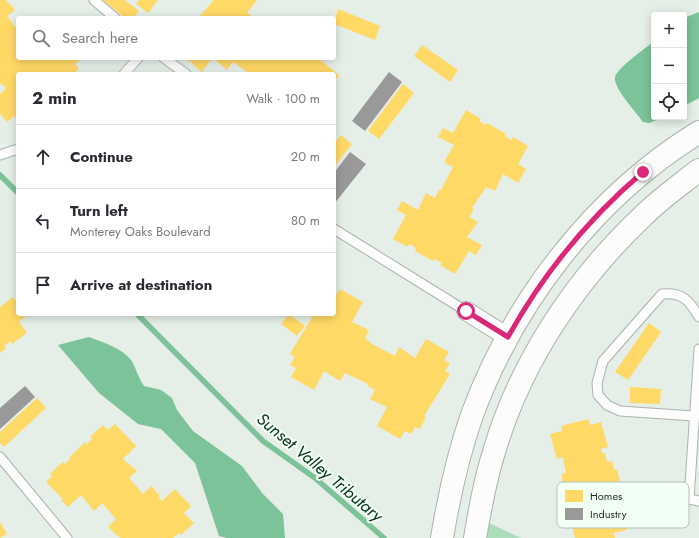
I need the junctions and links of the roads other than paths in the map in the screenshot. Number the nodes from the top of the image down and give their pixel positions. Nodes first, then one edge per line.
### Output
1 (94, 0) edge
2 (113, 16) edge
3 (136, 60) edge
4 (167, 60) edge
5 (126, 72) edge
6 (183, 72) edge
7 (699, 132) edge
8 (16, 150) edge
9 (0, 155) edge
10 (699, 170) edge
11 (336, 230) edge
12 (466, 311) joint
13 (699, 317) edge
14 (508, 337) junction
15 (699, 349) edge
16 (694, 416) junction
17 (0, 457) edge
18 (699, 501) edge
19 (67, 538) edge
20 (442, 538) edge
21 (475, 538) edge

1 - 2 lane
3 - 5 lane
4 - 6 lane
7 - 14 street
8 - 9 lane
10 - 21 street
11 - 12 lane
12 - 14 street
13 - 16 lane
14 - 20 street
15 - 16 lane
16 - 18 lane
17 - 19 lane

